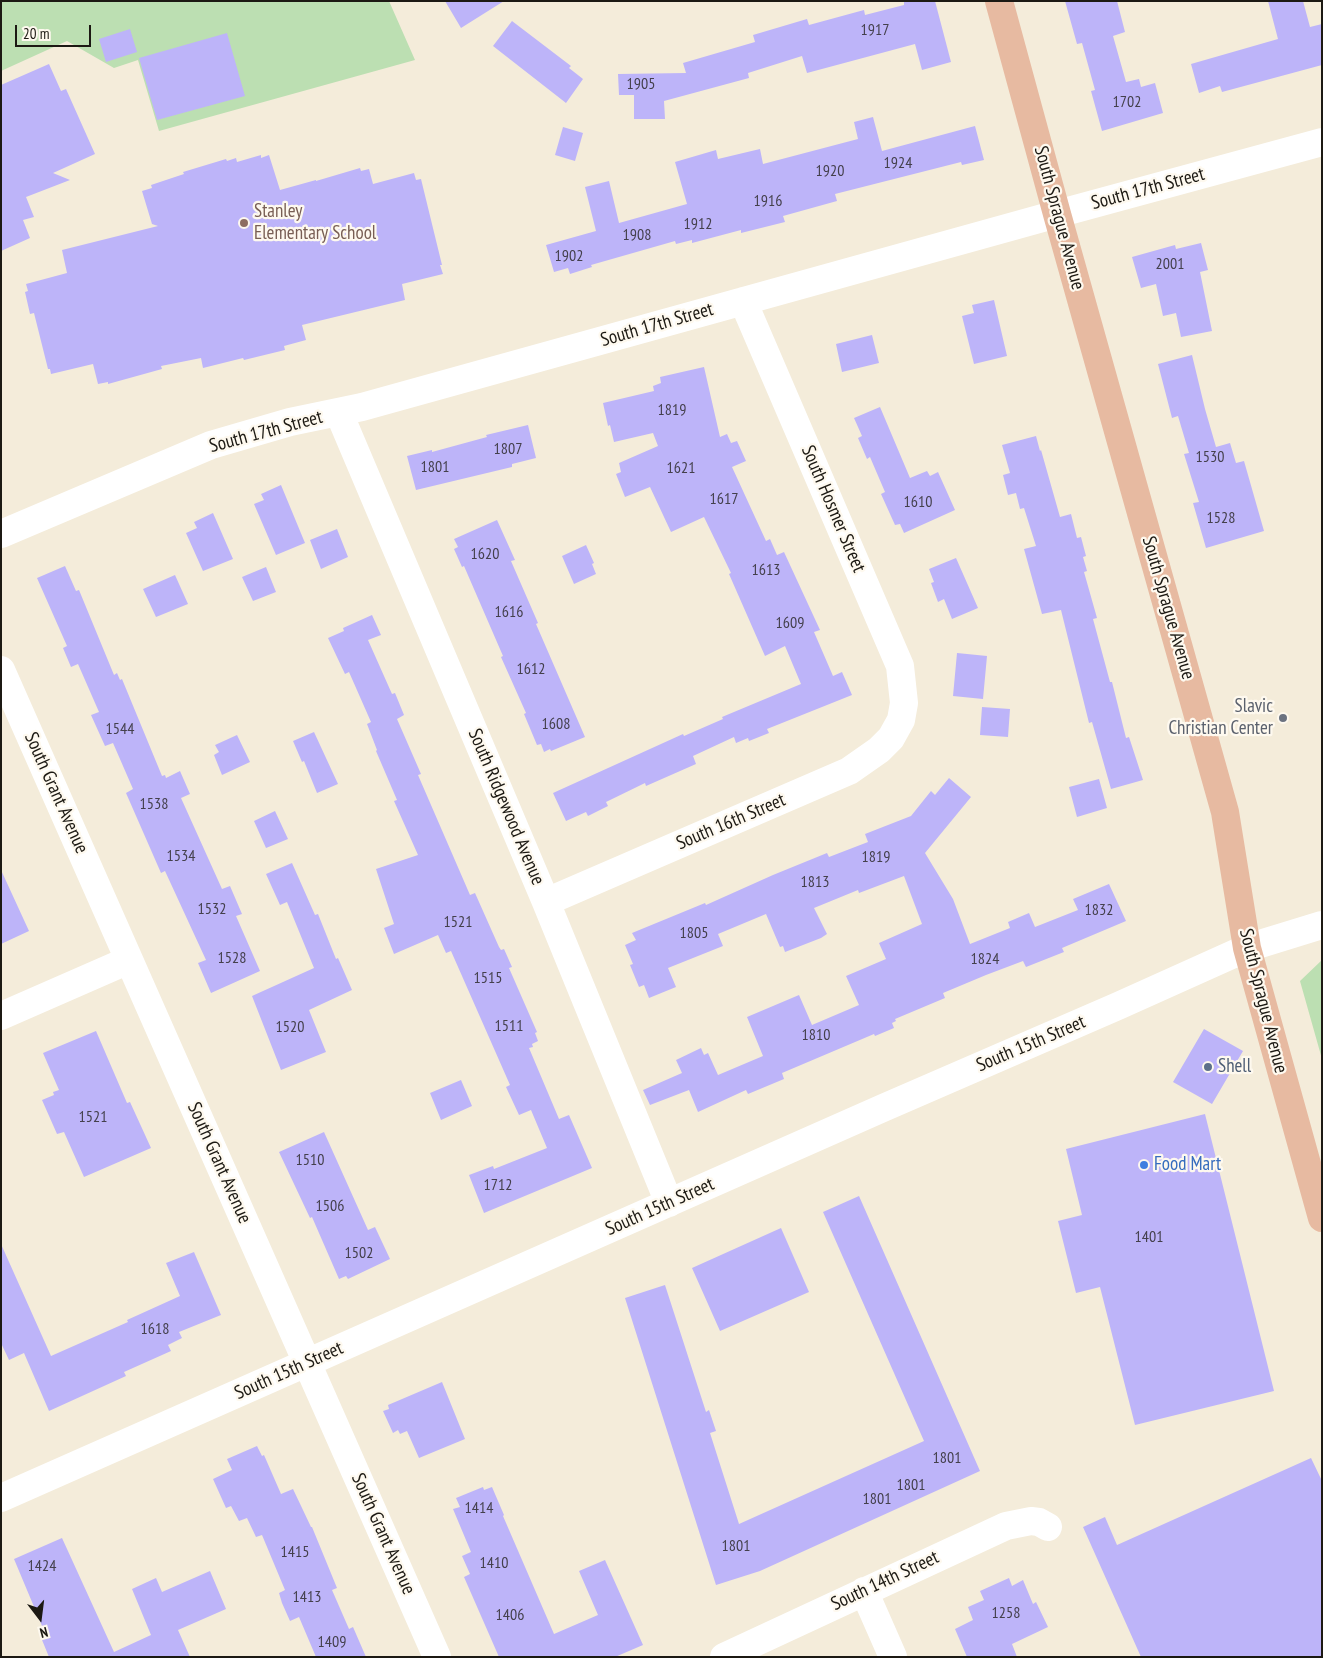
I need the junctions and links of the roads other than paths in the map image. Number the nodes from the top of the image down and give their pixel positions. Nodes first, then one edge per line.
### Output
1 (1000, 1) edge
2 (1322, 142) edge
3 (1057, 214) junction
4 (743, 301) junction
5 (339, 412) junction
6 (1, 534) edge
7 (1, 670) edge
8 (901, 720) joint
9 (546, 902) junction
10 (1322, 925) edge
11 (1247, 948) junction
12 (129, 960) junction
13 (1, 1016) edge
14 (669, 1203) junction
15 (1322, 1218) edge
16 (307, 1363) junction
17 (1, 1498) edge
18 (1048, 1527) dead end
19 (864, 1591) junction
20 (437, 1657) edge
21 (724, 1657) edge
22 (893, 1657) edge

1 - 3 main road, South Sprague Avenue
2 - 3 street, South 17th Street
3 - 4 street, South 17th Street
3 - 11 main road, South Sprague Avenue
4 - 5 street, South 17th Street
4 - 8 street, South Hosmer Street
5 - 6 street, South 17th Street
5 - 9 street, South Ridgewood Avenue
7 - 12 street, South Grant Avenue
8 - 9 street, South 16th Street
9 - 14 street, South Ridgewood Avenue
10 - 11 street, South 15th Street
11 - 14 street, South 15th Street
11 - 15 main road, South Sprague Avenue
12 - 13 street
12 - 16 street, South Grant Avenue
14 - 16 street, South 15th Street
16 - 17 street, South 15th Street
16 - 20 street, South Grant Avenue
18 - 19 street, South 14th Street
19 - 21 street, South 14th Street
19 - 22 street

